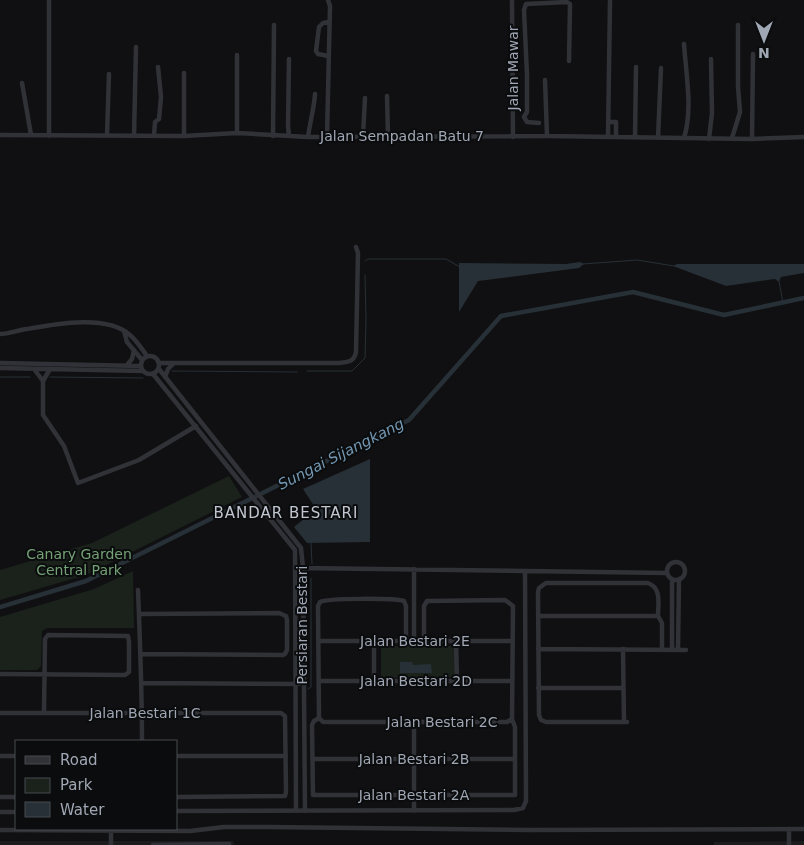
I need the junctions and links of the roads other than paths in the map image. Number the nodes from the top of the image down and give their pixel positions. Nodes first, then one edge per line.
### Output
1 (49, 0) edge
2 (328, 0) edge
3 (512, 0) edge
4 (610, 1) dead end
5 (329, 22) junction
6 (274, 25) dead end
7 (738, 25) dead end
8 (684, 44) dead end
9 (136, 47) dead end
10 (753, 54) dead end
11 (237, 56) dead end
12 (328, 56) junction
13 (289, 59) dead end
14 (711, 60) dead end
15 (569, 61) dead end
16 (526, 64) junction
17 (514, 65) junction
18 (158, 67) dead end
19 (636, 68) dead end
20 (660, 68) dead end
21 (184, 73) dead end
22 (109, 74) dead end
23 (546, 80) dead end
24 (22, 83) dead end
25 (314, 94) dead end
26 (387, 96) dead end
27 (365, 98) dead end
28 (608, 122) junction
29 (539, 123) dead end
30 (237, 134) junction
31 (0, 135) edge
32 (30, 135) junction
33 (107, 135) junction
34 (154, 135) junction
35 (49, 136) junction
36 (134, 136) junction
37 (184, 136) junction
38 (273, 136) junction
39 (289, 136) junction
40 (308, 136) junction
41 (327, 136) junction
42 (363, 136) junction
43 (388, 136) junction
44 (513, 136) junction
45 (547, 136) junction
46 (608, 137) junction
47 (616, 137) junction
48 (635, 137) junction
49 (804, 137) edge
50 (658, 138) junction
51 (684, 138) junction
52 (709, 138) junction
53 (732, 138) junction
54 (752, 139) junction
55 (356, 247) dead end
56 (124, 331) junction
57 (0, 334) edge
58 (134, 350) junction
59 (147, 356) junction
60 (142, 360) junction
61 (0, 363) edge
62 (159, 363) junction
63 (175, 363) junction
64 (127, 365) junction
65 (140, 366) junction
66 (0, 368) edge
67 (34, 369) junction
68 (50, 369) junction
69 (158, 369) junction
70 (143, 371) junction
71 (153, 374) junction
72 (165, 377) junction
73 (43, 381) junction
74 (196, 426) junction
75 (296, 568) junction
76 (302, 568) junction
77 (414, 568) junction
78 (525, 571) junction
79 (667, 572) junction
80 (672, 579) junction
81 (679, 579) junction
82 (138, 590) dead end
83 (139, 614) junction
84 (538, 616) junction
85 (658, 616) junction
86 (319, 641) junction
87 (374, 641) junction
88 (406, 641) junction
89 (414, 641) junction
90 (424, 641) junction
91 (456, 641) junction
92 (512, 641) junction
93 (538, 649) junction
94 (623, 650) junction
95 (662, 650) junction
96 (672, 650) junction
97 (678, 650) junction
98 (686, 650) dead end
99 (140, 654) junction
100 (0, 674) edge
101 (44, 675) junction
102 (319, 681) junction
103 (374, 681) junction
104 (457, 682) junction
105 (512, 682) junction
106 (142, 683) junction
107 (296, 684) junction
108 (302, 684) junction
109 (538, 688) junction
110 (623, 688) junction
111 (44, 713) junction
112 (142, 713) junction
113 (0, 714) edge
114 (319, 718) junction
115 (512, 719) junction
116 (414, 722) junction
117 (142, 740) edge
118 (0, 756) edge
119 (15, 756) edge
120 (178, 756) edge
121 (286, 756) junction
122 (515, 758) junction
123 (313, 759) junction
124 (414, 759) junction
125 (414, 795) junction
126 (0, 797) edge
127 (15, 797) edge
128 (178, 798) edge
129 (178, 811) edge
130 (296, 811) junction
131 (304, 811) junction
132 (414, 811) junction
133 (0, 812) edge
134 (15, 812) edge
135 (789, 829) junction
136 (804, 829) edge
137 (0, 830) edge
138 (111, 832) junction
139 (229, 844) edge
140 (111, 845) edge
141 (153, 845) edge
142 (789, 845) edge

1 - 35 street
2 - 5 street
3 - 17 street, Jalan Mawar
4 - 28 street
5 - 12 street
5 - 12 street
6 - 38 street
7 - 53 street
8 - 51 street
9 - 36 street
10 - 54 street
11 - 30 street
12 - 41 street
13 - 39 street
14 - 52 street
15 - 16 street
16 - 17 street
16 - 29 street
17 - 44 street, Jalan Mawar
18 - 34 street
19 - 48 street
20 - 50 street
21 - 37 street
22 - 33 street
23 - 45 street
24 - 32 street
25 - 40 street
26 - 43 street
27 - 42 street
28 - 46 street
28 - 47 street
30 - 37 street, Jalan Sempadan Batu 7
30 - 38 street, Jalan Sempadan Batu 7
31 - 32 street, Jalan Sempadan Batu 7
32 - 35 street, Jalan Sempadan Batu 7
33 - 35 street, Jalan Sempadan Batu 7
33 - 36 street, Jalan Sempadan Batu 7
34 - 36 street, Jalan Sempadan Batu 7
34 - 37 street, Jalan Sempadan Batu 7
38 - 39 street, Jalan Sempadan Batu 7
39 - 40 street, Jalan Sempadan Batu 7
40 - 41 street, Jalan Sempadan Batu 7
41 - 42 street, Jalan Sempadan Batu 7
42 - 43 street, Jalan Sempadan Batu 7
43 - 44 street, Jalan Sempadan Batu 7
44 - 45 street, Jalan Sempadan Batu 7
45 - 46 street, Jalan Sempadan Batu 7
46 - 47 street, Jalan Sempadan Batu 7
47 - 48 street, Jalan Sempadan Batu 7
48 - 50 street, Jalan Sempadan Batu 7
49 - 54 street, Jalan Sempadan Batu 7
50 - 51 street, Jalan Sempadan Batu 7
51 - 52 street, Jalan Sempadan Batu 7
52 - 53 street, Jalan Sempadan Batu 7
53 - 54 street, Jalan Sempadan Batu 7
55 - 63 street
56 - 57 street
56 - 58 street
56 - 59 street
58 - 60 street
58 - 64 street
59 - 60 street
59 - 62 street
60 - 65 street
61 - 64 street
62 - 63 street
62 - 69 street
63 - 72 street
64 - 65 street
65 - 70 street
66 - 67 street
67 - 68 street
67 - 73 street
68 - 70 street
68 - 73 street
69 - 71 street
69 - 72 street, Persiaran Bestari
70 - 71 street
71 - 74 street, Persiaran Bestari
72 - 76 street, Persiaran Bestari
73 - 74 street
74 - 75 street, Persiaran Bestari
75 - 76 street
75 - 107 street, Persiaran Bestari
76 - 77 street
76 - 108 street, Persiaran Bestari
77 - 78 street
77 - 89 street
78 - 79 street
78 - 132 street
79 - 80 street
79 - 81 street
80 - 81 street
80 - 96 street
81 - 97 street
82 - 83 street
83 - 99 street
83 - 99 street
84 - 85 street
84 - 85 street
84 - 93 street
85 - 95 street
86 - 87 street, Jalan Bestari 2E
86 - 88 street
86 - 102 street
87 - 88 street, Jalan Bestari 2E
87 - 103 street
88 - 89 street, Jalan Bestari 2E
89 - 90 street, Jalan Bestari 2E
90 - 91 street, Jalan Bestari 2E
90 - 92 street, Jalan Bestari 2C
91 - 92 street, Jalan Bestari 2E
91 - 104 street
92 - 105 street, Jalan Bestari 2C
93 - 94 street
93 - 109 street
94 - 95 street
94 - 110 street
95 - 96 street
96 - 97 street
97 - 98 street
99 - 106 street
100 - 101 street
101 - 101 street
101 - 111 street
102 - 103 street, Jalan Bestari 2D
102 - 114 street
103 - 104 street, Jalan Bestari 2D
104 - 105 street, Jalan Bestari 2D
105 - 115 street, Jalan Bestari 2C
106 - 107 street
106 - 112 street
107 - 108 street
107 - 130 street, Persiaran Bestari
108 - 131 street, Persiaran Bestari
109 - 110 street
109 - 110 street
111 - 112 street, Jalan Bestari 1C
111 - 113 street, Jalan Bestari 1C
112 - 117 street
112 - 121 street, Jalan Bestari 1C
114 - 116 street, Jalan Bestari 2C
114 - 123 street
115 - 116 street, Jalan Bestari 2C
115 - 122 street
116 - 124 street
118 - 119 street
120 - 121 street
121 - 128 street
122 - 124 street, Jalan Bestari 2B
122 - 125 street, Jalan Bestari 2A
123 - 124 street, Jalan Bestari 2B
123 - 125 street, Jalan Bestari 2A
124 - 125 street
125 - 132 street
126 - 127 street
129 - 130 street
130 - 131 street
131 - 132 street
133 - 134 street
135 - 136 street
135 - 138 street
135 - 142 street
137 - 138 street
138 - 140 street
139 - 141 street

